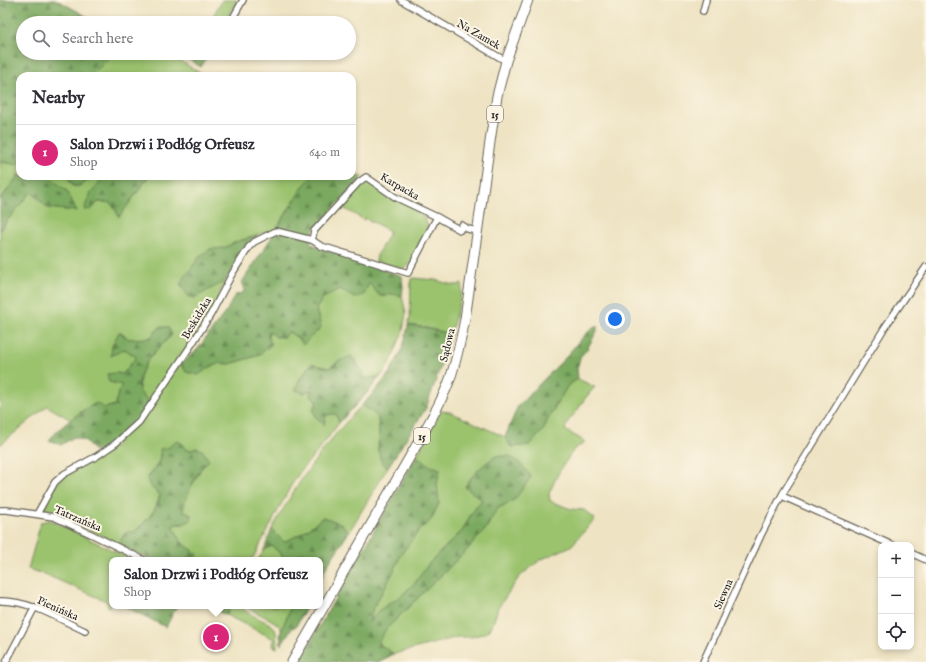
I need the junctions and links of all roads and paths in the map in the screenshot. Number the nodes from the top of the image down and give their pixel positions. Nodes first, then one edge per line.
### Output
1 (243, 0) edge
2 (401, 0) edge
3 (528, 0) edge
4 (706, 0) edge
5 (703, 11) dead end
6 (234, 16) edge
7 (506, 61) junction
8 (437, 217) junction
9 (477, 231) junction
10 (312, 240) junction
11 (926, 267) edge
12 (782, 496) junction
13 (0, 510) edge
14 (37, 514) junction
15 (885, 542) edge
16 (914, 554) edge
17 (138, 557) edge
18 (926, 560) edge
19 (0, 601) edge
20 (35, 607) junction
21 (323, 608) edge
22 (322, 609) edge
23 (85, 631) dead end
24 (6, 662) edge
25 (292, 662) edge
26 (703, 662) edge

1 - 6 street
2 - 7 street, Na Zamek
3 - 7 main road, Sądowa / 15
4 - 5 street
7 - 9 main road, Sądowa / 15
8 - 9 street, Karpacka
8 - 10 street, Beskidzka
8 - 10 street, Karpacka
9 - 21 main road, Sądowa / 15
10 - 14 street, Beskidzka
11 - 12 street, Siewna
12 - 15 street
12 - 26 street, Siewna
13 - 14 street, Tatrzańska
14 - 17 street, Tatrzańska
16 - 18 street
19 - 20 street, Pienińska
20 - 23 street, Pienińska
20 - 24 street
22 - 25 main road, Sądowa / 15

